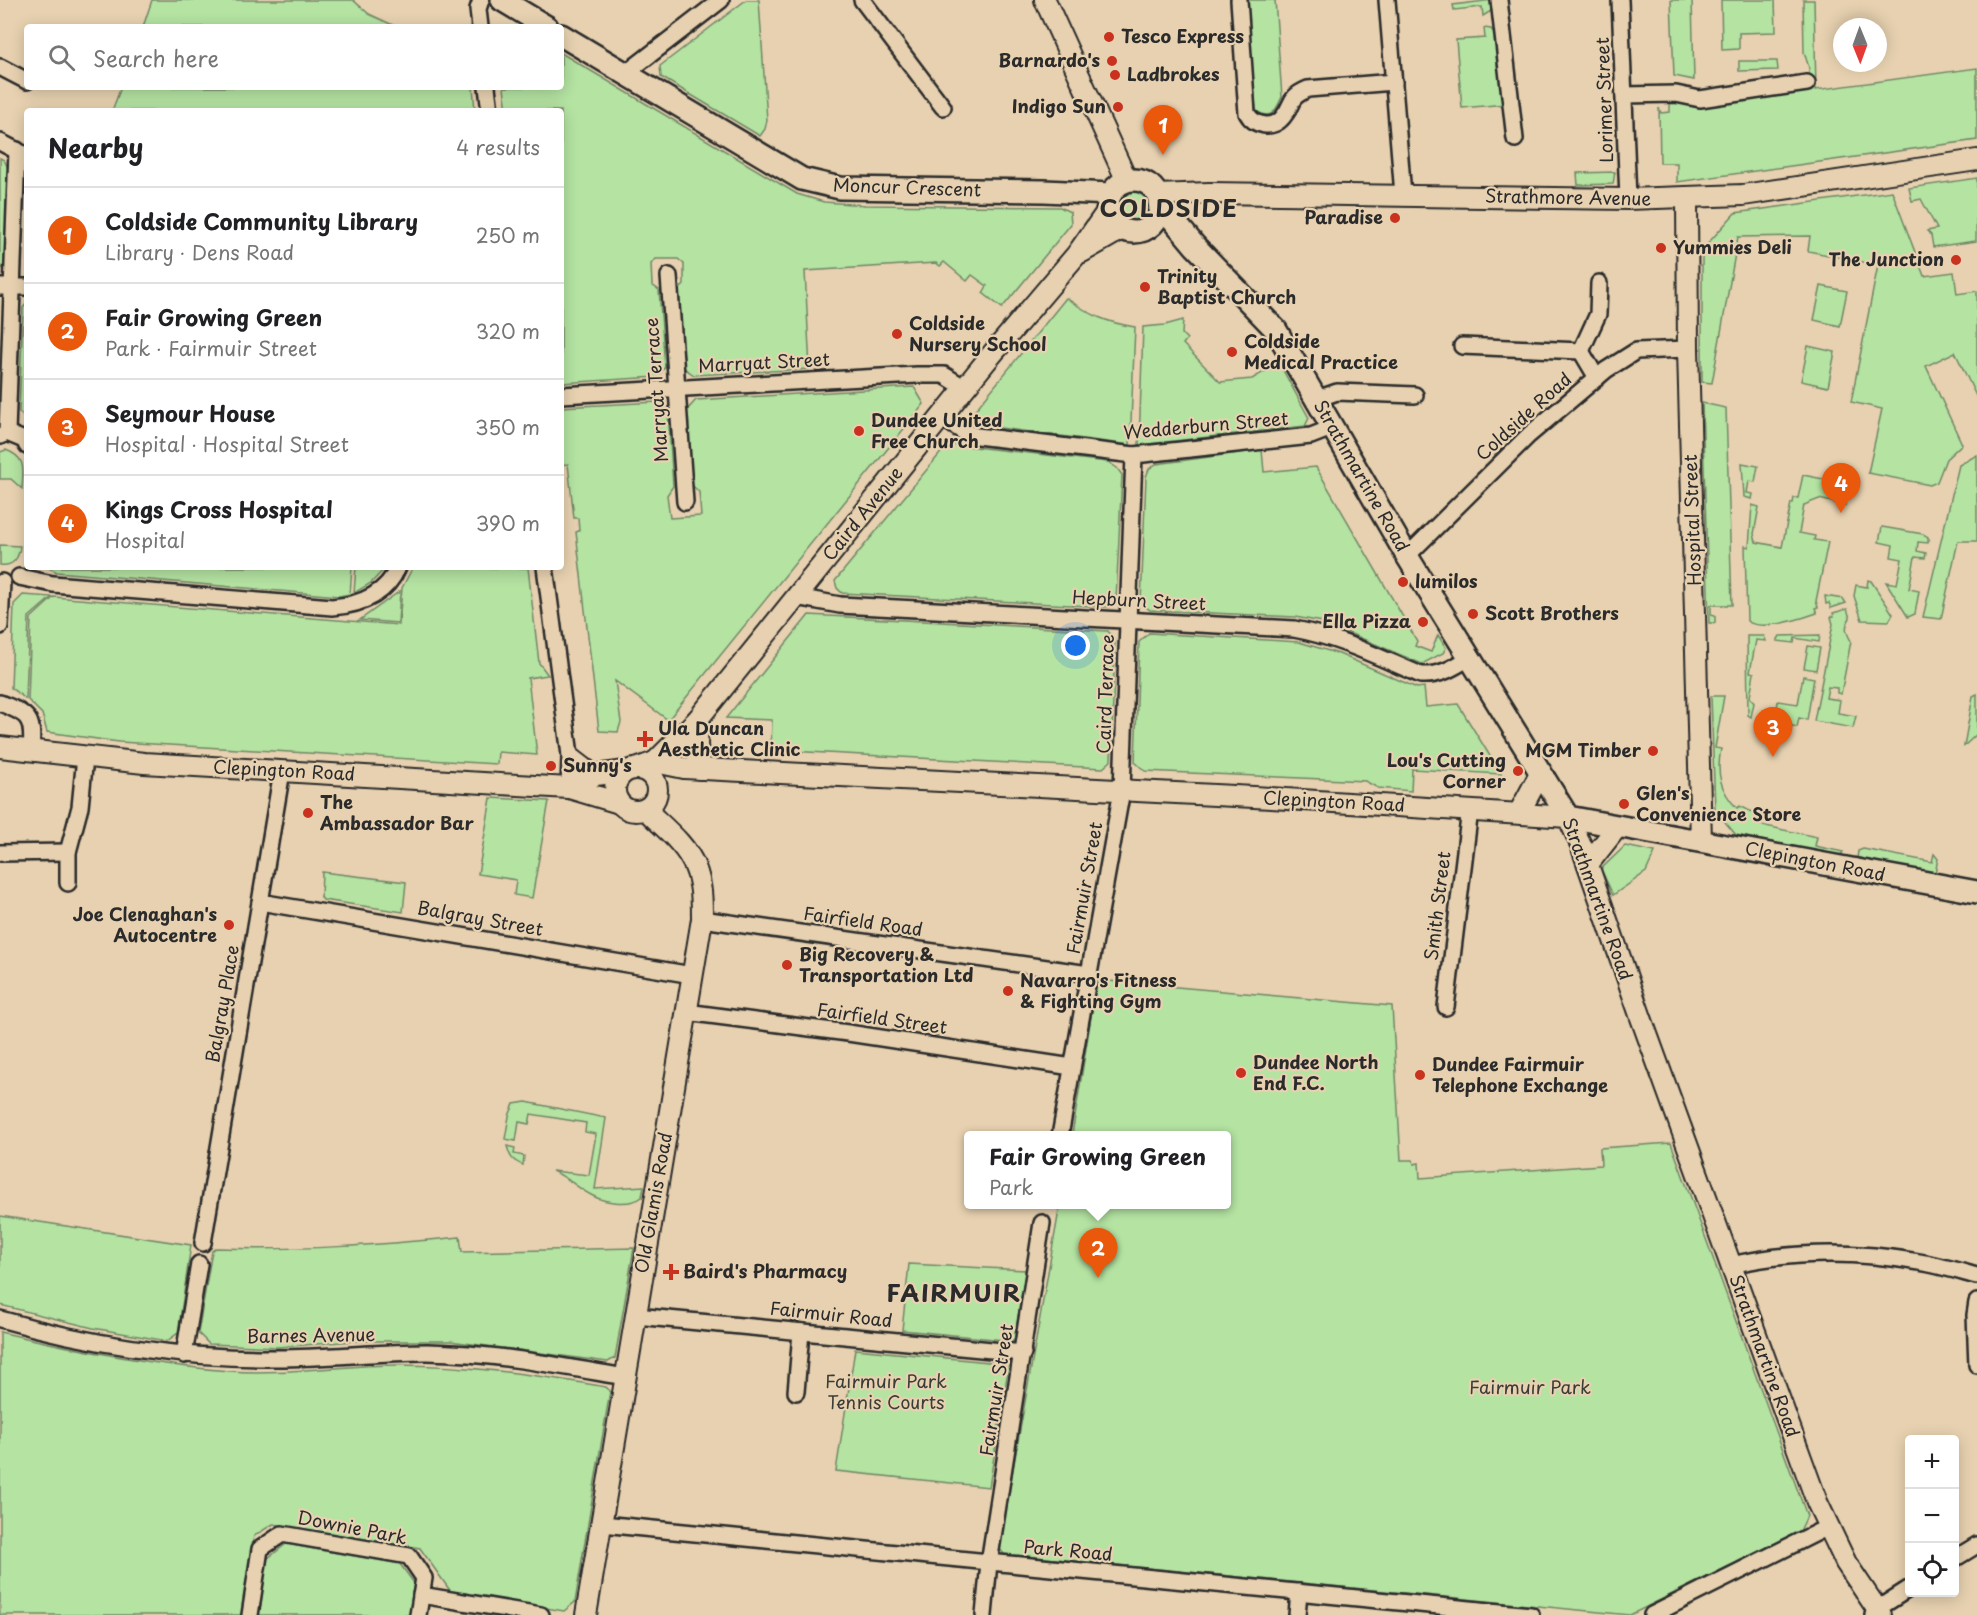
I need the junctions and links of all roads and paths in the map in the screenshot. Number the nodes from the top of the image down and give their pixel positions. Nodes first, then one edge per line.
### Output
1 (480, 0) edge
2 (502, 0) edge
3 (721, 0) edge
4 (862, 0) edge
5 (1045, 0) edge
6 (1239, 0) edge
7 (1387, 0) edge
8 (1499, 0) edge
9 (1620, 0) edge
10 (480, 24) edge
11 (542, 24) edge
12 (564, 37) edge
13 (0, 67) edge
14 (625, 74) junction
15 (24, 79) edge
16 (1394, 82) junction
17 (1807, 82) dead end
18 (487, 90) edge
19 (1624, 95) junction
20 (943, 106) dead end
21 (490, 108) edge
22 (1515, 139) dead end
23 (0, 142) edge
24 (22, 153) edge
25 (1977, 160) edge
26 (1115, 195) junction
27 (1403, 195) junction
28 (1687, 198) junction
29 (1158, 199) junction
30 (1629, 199) junction
31 (1146, 229) junction
32 (1122, 230) junction
33 (1195, 246) junction
34 (1077, 254) junction
35 (669, 276) dead end
36 (1599, 283) dead end
37 (13, 287) edge
38 (1462, 346) dead end
39 (1688, 348) junction
40 (1581, 351) junction
41 (1597, 378) junction
42 (676, 388) junction
43 (965, 388) junction
44 (564, 395) edge
45 (1415, 395) dead end
46 (1317, 399) junction
47 (941, 417) junction
48 (1334, 427) junction
49 (3, 434) edge
50 (24, 441) edge
51 (1134, 455) junction
52 (685, 502) dead end
53 (1407, 556) junction
54 (24, 569) edge
55 (397, 570) edge
56 (544, 570) edge
57 (20, 577) junction
58 (1, 581) edge
59 (796, 597) junction
60 (1128, 620) junction
61 (0, 626) edge
62 (1469, 658) junction
63 (0, 703) edge
64 (698, 719) junction
65 (0, 747) edge
66 (31, 750) junction
67 (570, 756) junction
68 (86, 757) junction
69 (655, 762) junction
70 (692, 768) junction
71 (631, 770) junction
72 (282, 771) junction
73 (1541, 772) junction
74 (596, 775) junction
75 (656, 782) junction
76 (569, 788) junction
77 (1122, 790) junction
78 (619, 803) junction
79 (645, 809) junction
80 (1470, 810) junction
81 (1519, 813) junction
82 (1568, 817) junction
83 (1618, 826) junction
84 (1701, 841) junction
85 (68, 852) junction
86 (0, 853) edge
87 (1588, 864) junction
88 (68, 882) dead end
89 (1977, 892) edge
90 (260, 902) junction
91 (702, 919) junction
92 (1089, 974) junction
93 (692, 975) junction
94 (1446, 1007) dead end
95 (686, 1012) junction
96 (1072, 1067) junction
97 (1061, 1131) edge
98 (1042, 1222) dead end
99 (203, 1243) dead end
100 (199, 1264) dead end
101 (1731, 1265) junction
102 (1977, 1276) edge
103 (1977, 1302) edge
104 (636, 1316) junction
105 (0, 1319) edge
106 (801, 1332) junction
107 (1023, 1353) junction
108 (184, 1355) junction
109 (1977, 1365) edge
110 (625, 1377) junction
111 (796, 1392) dead end
112 (602, 1524) junction
113 (1828, 1527) junction
114 (1977, 1545) edge
115 (1959, 1556) edge
116 (989, 1563) junction
117 (1299, 1592) junction
118 (1905, 1592) edge
119 (421, 1595) junction
120 (1877, 1613) edge
121 (1505, 1614) edge
122 (1656, 1614) edge
123 (250, 1615) edge
124 (418, 1615) edge
125 (541, 1615) edge
126 (586, 1615) edge
127 (984, 1615) edge
128 (1296, 1615) edge
129 (1531, 1615) edge

1 - 10 street
2 - 11 main road
3 - 14 street
4 - 20 street
5 - 26 street
6 - 16 street
7 - 16 street
8 - 22 street
9 - 19 street, Lorimer Street
12 - 14 main road, Moncur Crescent
13 - 15 street
14 - 26 main road, Moncur Crescent
16 - 27 street
17 - 19 street
18 - 21 street
19 - 30 street, Lorimer Street
23 - 24 street
24 - 37 street
25 - 28 street, Strathmore Avenue
26 - 29 main road
26 - 32 main road
26 - 34 street, Caird Avenue
27 - 29 street, Strathmore Avenue
27 - 30 street, Strathmore Avenue
28 - 30 street, Strathmore Avenue
28 - 39 street, Hospital Street
29 - 31 main road
29 - 33 main road, Strathmartine Road
31 - 32 main road
31 - 33 main road, Strathmartine Road
32 - 34 street, Caird Avenue
33 - 46 main road, Strathmartine Road
34 - 43 street, Caird Avenue
35 - 42 street, Marryat Terrace
36 - 40 street
37 - 49 street
38 - 40 street
39 - 41 street, Coldside Road
39 - 84 street, Hospital Street
40 - 41 street
41 - 53 street, Coldside Road
42 - 43 street, Marryat Street
42 - 44 street, Marryat Street
42 - 52 street, Marryat Terrace
43 - 47 street, Caird Avenue
45 - 46 street
46 - 48 main road, Strathmartine Road
47 - 51 street, Wedderburn Street
47 - 59 street, Caird Avenue
48 - 51 street, Wedderburn Street
48 - 53 main road, Strathmartine Road
49 - 50 street
51 - 60 street, Caird Terrace
53 - 62 main road, Strathmartine Road
54 - 57 street
55 - 57 street
56 - 67 street
57 - 58 street
58 - 61 street
59 - 60 street, Hepburn Street
59 - 64 street, Caird Avenue
60 - 62 street, Hepburn Street
60 - 77 street, Caird Terrace
62 - 73 main road, Strathmartine Road
63 - 66 street
64 - 69 street, Caird Avenue
64 - 70 street
65 - 66 street, Clepington Road
66 - 68 street, Clepington Road
67 - 74 street
67 - 76 street
68 - 72 street, Clepington Road
68 - 85 street
69 - 70 street, Clepington Road
69 - 71 street, Clepington Road
70 - 75 street, Clepington Road
70 - 77 street, Clepington Road
71 - 74 street, Clepington Road
71 - 75 street
71 - 78 street
72 - 76 street, Clepington Road
72 - 90 street, Balgray Place
73 - 81 street
73 - 82 main road, Strathmartine Road
74 - 76 street, Clepington Road
75 - 79 street
76 - 78 street, Clepington Road
77 - 80 street, Clepington Road
77 - 92 street, Fairmuir Street
78 - 79 street, Clepington Road
79 - 91 street, Old Glamis Road
80 - 81 street, Clepington Road
80 - 94 street, Smith Street
81 - 82 street, Clepington Road
82 - 83 main road, Clepington Road
82 - 87 street, Strathmartine Road
83 - 84 main road, Clepington Road
83 - 87 street
84 - 89 main road, Clepington Road
85 - 86 street
85 - 88 street
87 - 101 street, Strathmartine Road
90 - 93 street, Balgray Street
90 - 99 street, Balgray Place
91 - 92 street, Fairfield Road
91 - 93 street, Old Glamis Road
92 - 96 street, Fairmuir Street
93 - 95 street, Old Glamis Road
95 - 96 street, Fairfield Street
95 - 104 street, Old Glamis Road
96 - 97 street, Fairmuir Street
98 - 107 street, Fairmuir Street
100 - 108 street
101 - 102 street
101 - 113 street, Strathmartine Road
103 - 109 street
104 - 106 street, Fairmuir Road
104 - 110 street, Old Glamis Road
105 - 108 street, Barnes Avenue
106 - 107 street, Fairmuir Road
106 - 111 street
107 - 116 street, Fairmuir Street
108 - 110 street, Barnes Avenue
110 - 112 street, Old Glamis Road
112 - 116 street, Park Road
112 - 126 street, Old Glamis Road
113 - 120 street, Strathmartine Road
113 - 122 street
114 - 115 street
116 - 117 street, Park Road
116 - 127 street, Fairmuir Street
117 - 121 street, Park Road
117 - 128 street
118 - 120 street
119 - 123 street, Downie Park
119 - 124 street, Downie Park
119 - 125 street
121 - 129 street, Park Road

